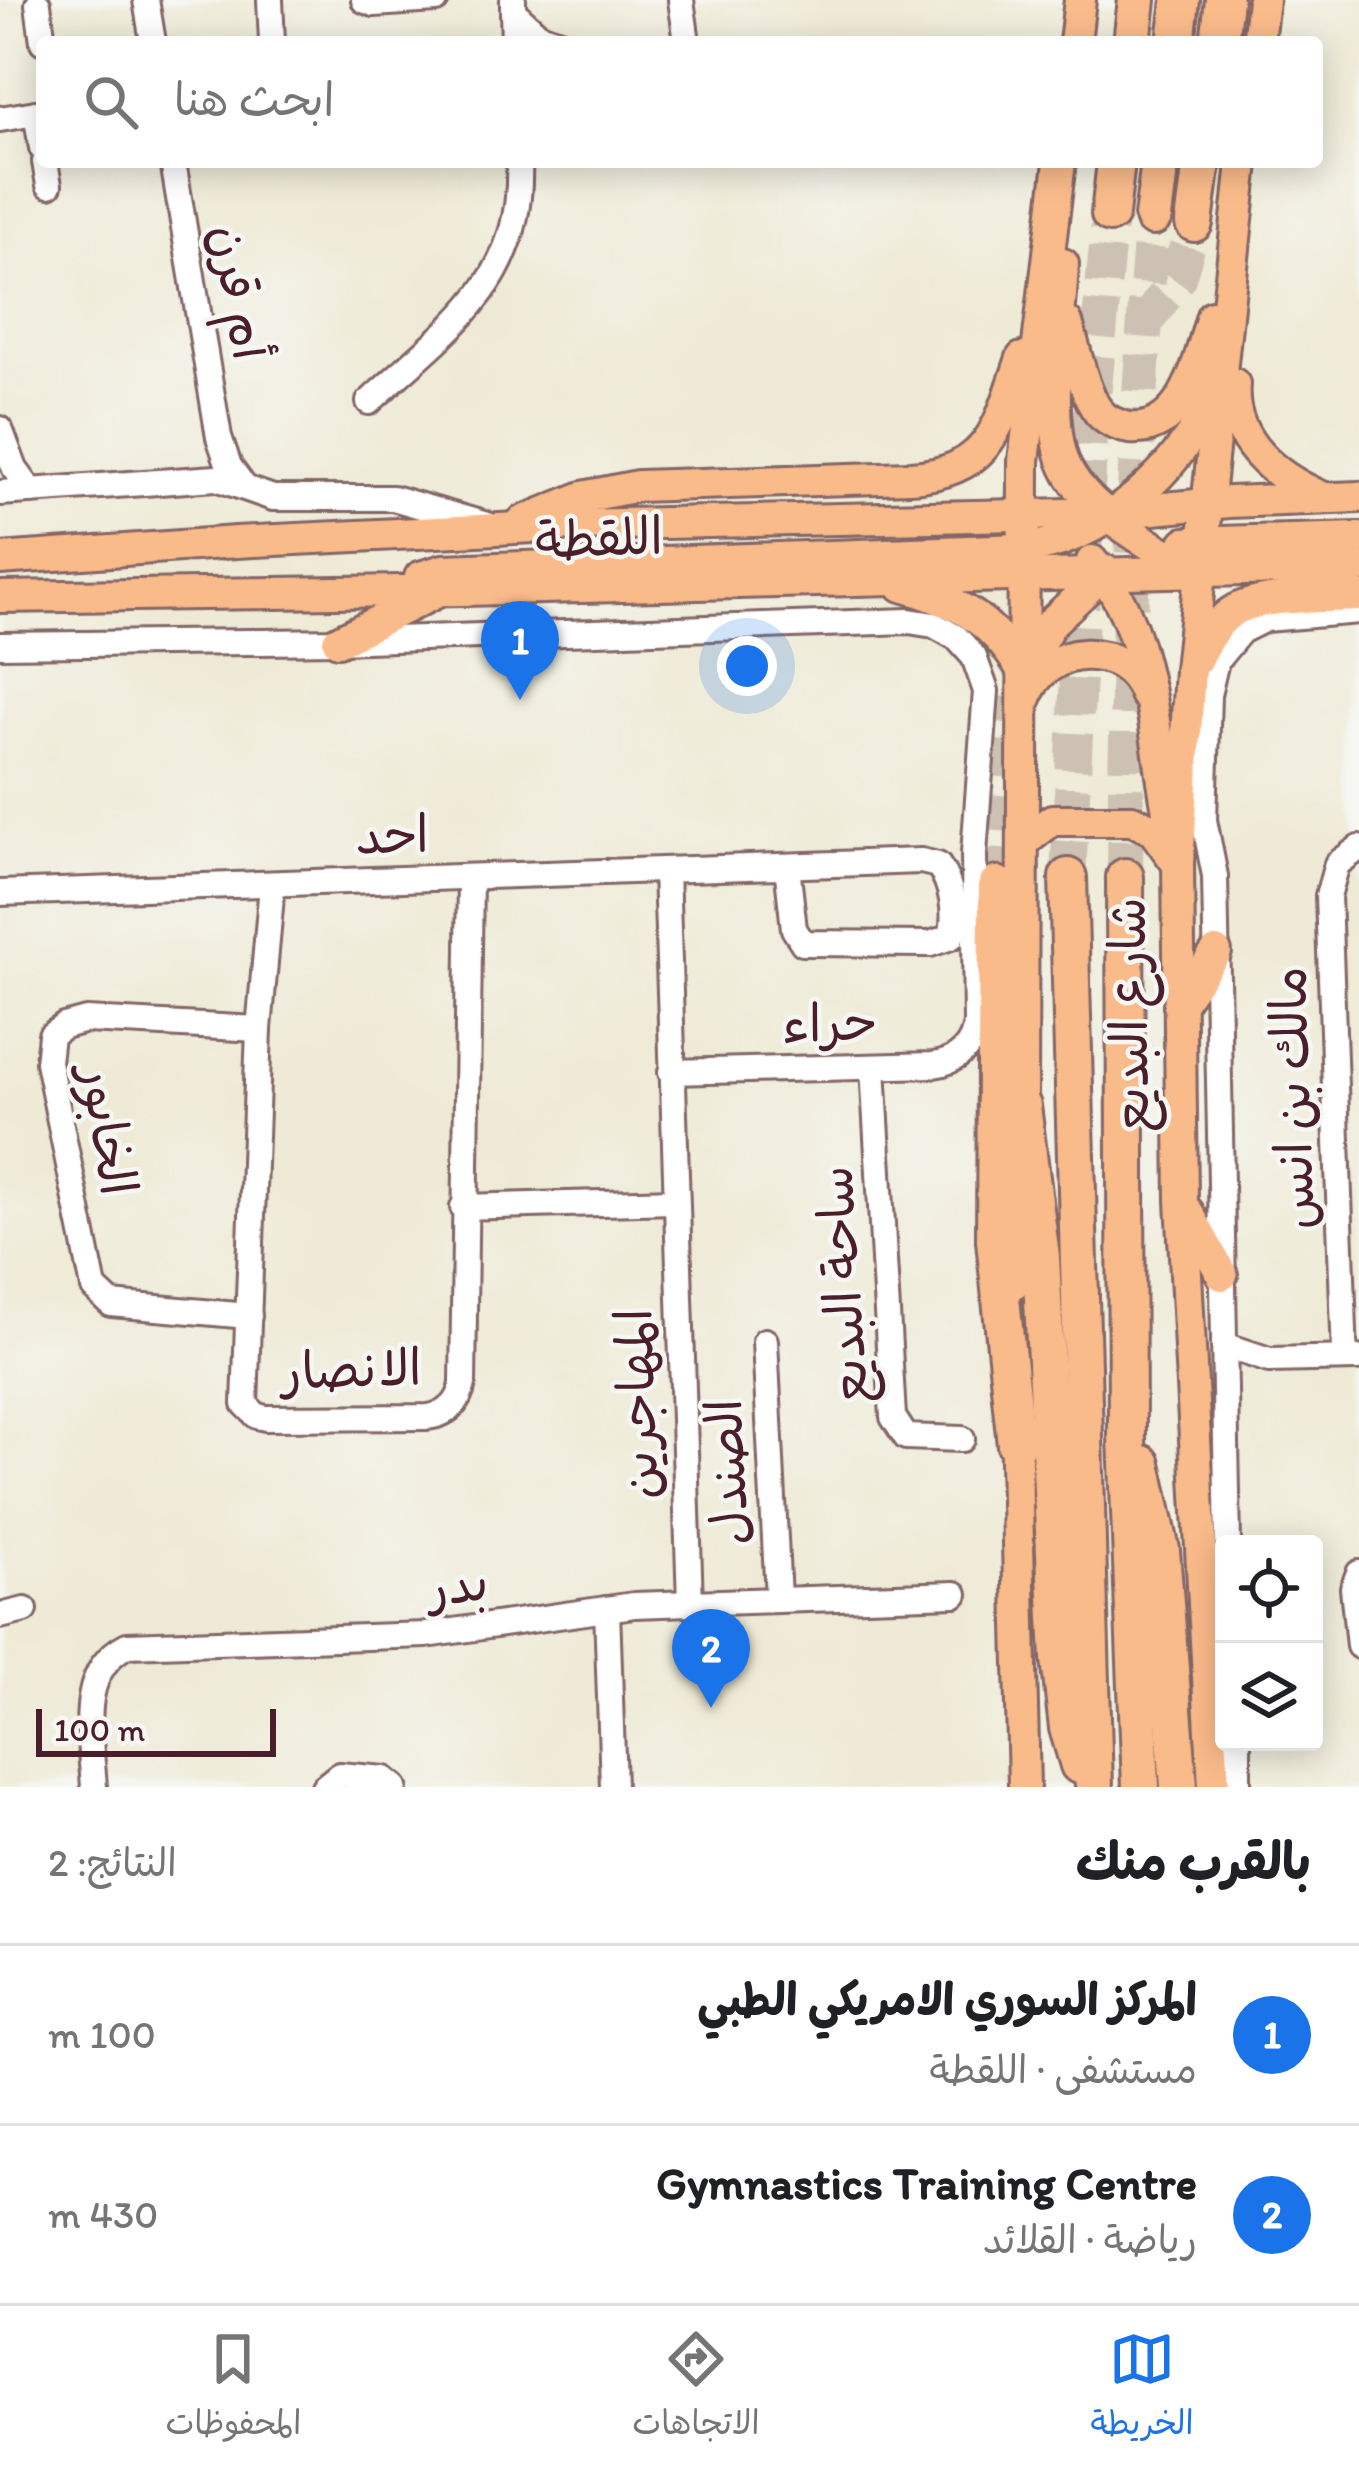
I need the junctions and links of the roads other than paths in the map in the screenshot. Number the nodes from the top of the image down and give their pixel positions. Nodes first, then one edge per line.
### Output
1 (146, 0) edge
2 (270, 0) edge
3 (364, 0) edge
4 (436, 0) edge
5 (1080, 0) edge
6 (1137, 0) edge
7 (1181, 0) edge
8 (1225, 0) edge
9 (1264, 1) edge
10 (38, 4) dead end
11 (513, 5) edge
12 (681, 7) edge
13 (42, 36) edge
14 (152, 36) edge
15 (272, 36) edge
16 (514, 36) edge
17 (542, 36) edge
18 (674, 36) edge
19 (1076, 36) edge
20 (1133, 36) edge
21 (1176, 36) edge
22 (1220, 36) edge
23 (1259, 36) edge
24 (36, 113) edge
25 (0, 119) edge
26 (174, 168) edge
27 (519, 168) edge
28 (1062, 168) edge
29 (1114, 168) edge
30 (1159, 168) edge
31 (1201, 168) edge
32 (1243, 168) edge
33 (1261, 168) edge
34 (1109, 214) tunnel mouth
35 (1153, 217) tunnel mouth
36 (1194, 223) tunnel mouth
37 (1233, 244) junction
38 (1050, 307) junction
39 (1218, 386) junction
40 (369, 402) dead end
41 (219, 437) junction
42 (4, 441) edge
43 (191, 480) junction
44 (0, 489) edge
45 (246, 490) junction
46 (31, 491) junction
47 (1322, 497) junction
48 (1359, 497) edge
49 (1207, 505) junction
50 (1023, 513) junction
51 (1110, 513) junction
52 (506, 531) junction
53 (1359, 538) edge
54 (1068, 539) junction
55 (0, 541) edge
56 (1156, 548) junction
57 (92, 554) junction
58 (1202, 557) junction
59 (0, 560) edge
60 (1022, 562) junction
61 (1359, 567) edge
62 (1102, 573) junction
63 (873, 578) junction
64 (440, 590) junction
65 (372, 591) junction
66 (1359, 596) edge
67 (0, 597) edge
68 (1359, 611) edge
69 (338, 641) junction
70 (0, 645) edge
71 (1190, 670) junction
72 (1023, 671) junction
73 (1149, 705) junction
74 (1023, 710) junction
75 (1025, 841) junction
76 (1359, 848) edge
77 (1178, 864) junction
78 (787, 866) junction
79 (667, 870) junction
80 (470, 877) junction
81 (1125, 877) tunnel mouth
82 (1068, 878) tunnel mouth
83 (272, 885) junction
84 (998, 886) tunnel mouth
85 (0, 893) edge
86 (1216, 952) junction
87 (1180, 1005) junction
88 (259, 1030) junction
89 (975, 1034) joint
90 (873, 1067) junction
91 (670, 1072) junction
92 (1022, 1106) junction
93 (1182, 1201) junction
94 (674, 1202) junction
95 (463, 1208) junction
96 (1350, 1226) edge
97 (1222, 1276) junction
98 (249, 1316) junction
99 (765, 1342) dead end
100 (1224, 1345) junction
101 (1352, 1358) edge
102 (1269, 1360) junction
103 (1224, 1386) junction
104 (1127, 1437) junction
105 (962, 1439) dead end
106 (1016, 1445) junction
107 (1228, 1535) edge
108 (1359, 1573) edge
109 (955, 1594) dead end
110 (778, 1598) junction
111 (690, 1603) junction
112 (1204, 1606) junction
113 (607, 1609) junction
114 (1215, 1621) edge
115 (1359, 1646) edge
116 (1238, 1751) edge
117 (94, 1787) edge
118 (324, 1787) edge
119 (395, 1787) edge
120 (613, 1787) edge
121 (1024, 1787) edge
122 (1094, 1787) edge
123 (1141, 1787) edge
124 (1179, 1787) edge
125 (1214, 1787) edge
126 (1238, 1787) edge

1 - 14 street
2 - 15 street
3 - 4 street
5 - 19 main road
6 - 20 highway
7 - 21 highway
8 - 22 highway
9 - 23 main road
10 - 13 street
11 - 16 street
11 - 17 street
12 - 18 street
24 - 25 street
26 - 41 street, أم قرن
27 - 40 street
28 - 38 main road
29 - 34 highway
30 - 35 highway
31 - 36 highway
32 - 37 main road
33 - 47 main road
37 - 38 main road
37 - 39 main road, شارع البديع
38 - 50 main road, شارع البديع
38 - 51 main road
38 - 52 main road
39 - 49 main road, شارع البديع
39 - 51 main road
41 - 43 street, أم قرن
41 - 45 street, أم قرن
42 - 44 street
42 - 46 street
43 - 45 street, اللقطة
43 - 46 street, اللقطة
44 - 46 street, اللقطة
45 - 52 street, اللقطة
47 - 48 main road, اللقطة
47 - 49 main road, اللقطة
49 - 51 main road, اللقطة
49 - 58 main road, شارع البديع
50 - 51 main road, اللقطة
50 - 52 main road, اللقطة
50 - 54 main road
50 - 60 main road, شارع البديع
51 - 54 main road
51 - 56 main road
52 - 57 main road, اللقطة
53 - 58 main road
54 - 60 main road
54 - 62 main road
55 - 57 main road
56 - 58 main road
56 - 62 main road
57 - 59 main road, اللقطة
58 - 61 main road
58 - 62 main road, اللقطة
58 - 71 main road, شارع البديع
60 - 62 main road, اللقطة
60 - 63 main road, اللقطة
60 - 65 main road
60 - 72 main road, شارع البديع
62 - 72 main road
62 - 73 main road
63 - 64 main road, اللقطة
63 - 72 main road
64 - 65 main road, اللقطة
64 - 69 main road
65 - 67 main road, اللقطة
66 - 71 main road
68 - 86 street, شارع البديع
69 - 70 street, اللقطة
69 - 89 street, اللقطة
71 - 77 main road, شارع البديع
72 - 74 main road, شارع البديع
73 - 74 main road
73 - 77 main road
74 - 75 main road, شارع البديع
75 - 77 main road
75 - 92 main road, شارع البديع
76 - 96 street, مالك بن انس
77 - 87 main road, شارع البديع
78 - 78 street, احد
78 - 79 street, احد
79 - 80 street, احد
79 - 91 street, المهاجرين
80 - 83 street, احد
80 - 95 street, الانصار
81 - 104 highway, شارع البديع
82 - 122 highway, شارع البديع
83 - 85 street, احد
83 - 88 street, الانصار
84 - 106 highway
86 - 87 main road
86 - 97 street, شارع البديع
87 - 93 main road, شارع البديع
88 - 98 street, الانصار
88 - 98 street, الخابور
89 - 90 street, حراء
90 - 91 street, حراء
90 - 105 street, ساحة البديع
91 - 94 street, المهاجرين
92 - 106 main road, شارع البديع
92 - 122 highway
93 - 97 main road
93 - 112 main road, شارع البديع
94 - 95 street
94 - 111 street, المهاجرين
95 - 98 street, الانصار
96 - 101 street, مالك بن انس
97 - 100 street, شارع البديع
99 - 110 street, الصندل
100 - 102 street
100 - 103 street, شارع البديع
101 - 102 street
102 - 103 street
103 - 107 street, شارع البديع
104 - 123 highway, شارع البديع
104 - 124 highway
106 - 121 main road, شارع البديع
108 - 115 street
109 - 110 street, بدر
110 - 111 street, بدر
111 - 113 street, بدر
112 - 114 main road
112 - 125 main road, شارع البديع
113 - 117 street, بدر
113 - 120 street
116 - 126 street
118 - 119 street

